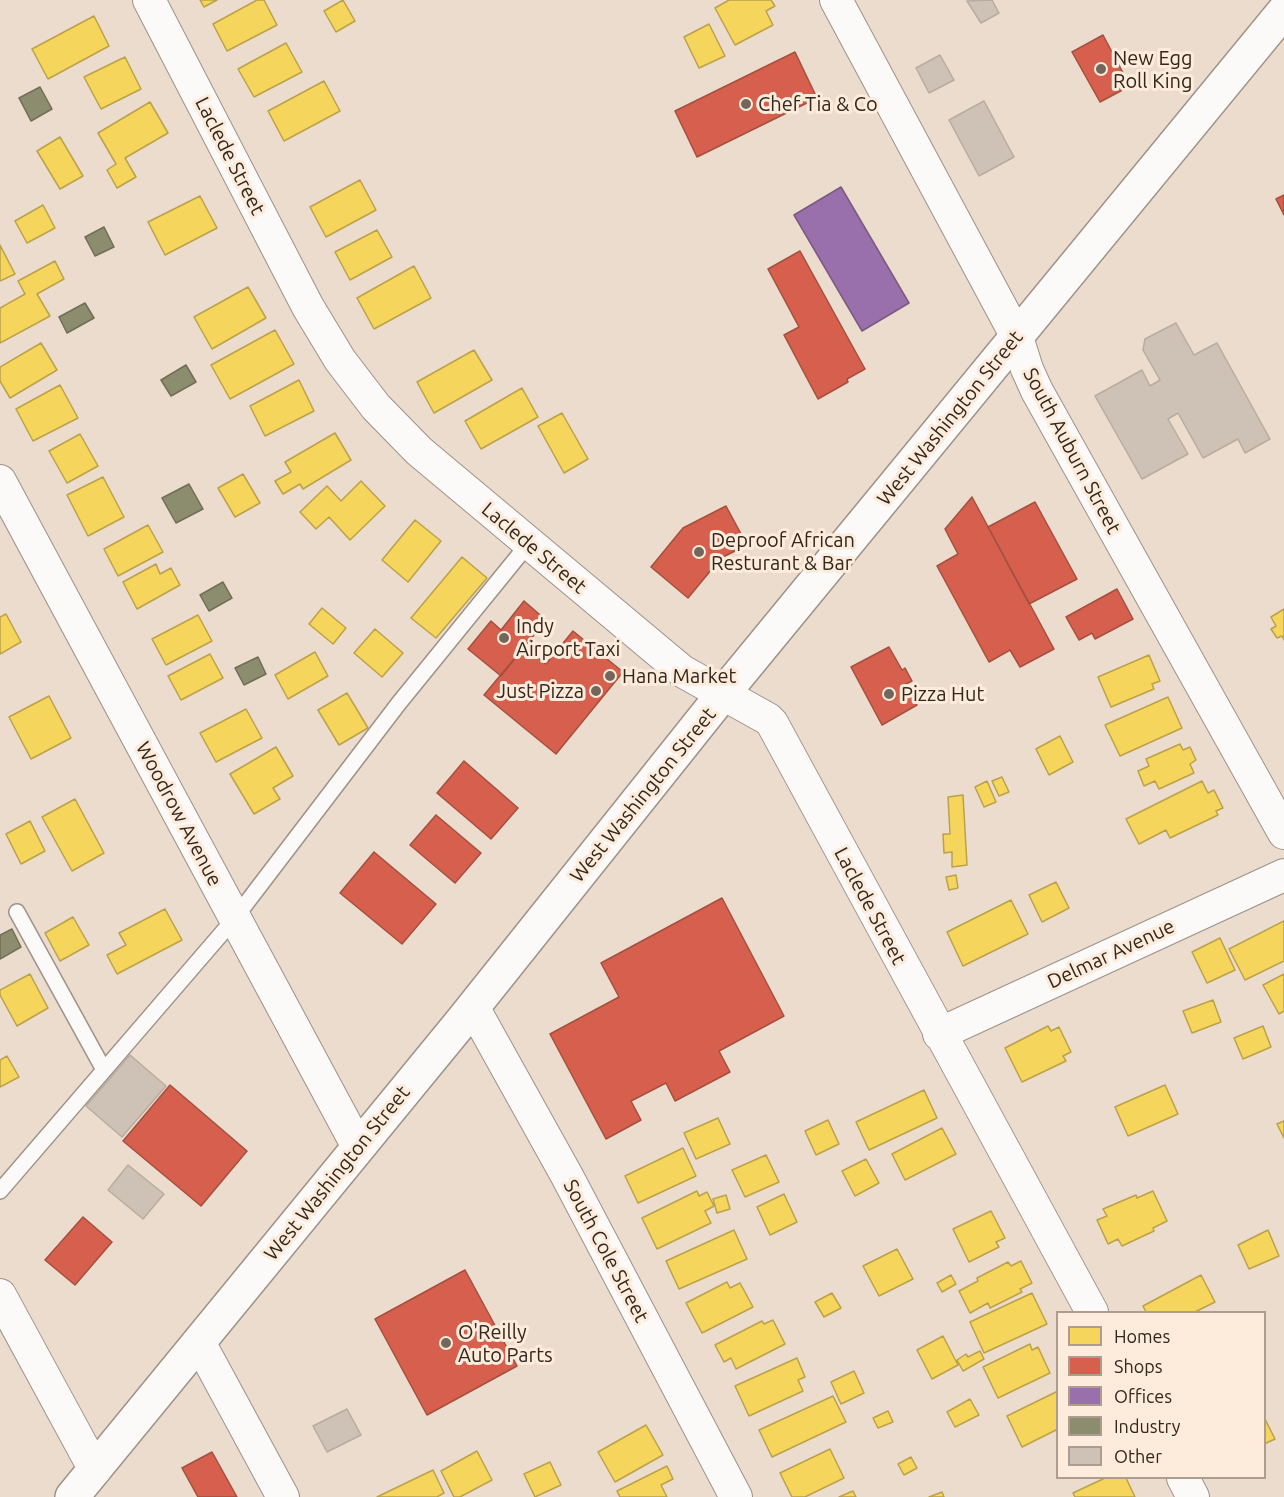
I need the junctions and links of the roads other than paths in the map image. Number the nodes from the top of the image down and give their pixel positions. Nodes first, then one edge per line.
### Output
1 (149, 0) edge
2 (836, 0) edge
3 (1284, 11) edge
4 (1017, 336) junction
5 (0, 481) edge
6 (529, 543) junction
7 (723, 694) junction
8 (1284, 833) edge
9 (1284, 874) edge
10 (17, 912) dead end
11 (235, 918) junction
12 (473, 1007) junction
13 (939, 1034) junction
14 (104, 1070) junction
15 (358, 1148) junction
16 (0, 1191) edge
17 (0, 1296) edge
18 (1091, 1311) edge
19 (199, 1342) junction
20 (95, 1470) junction
21 (1184, 1479) edge
22 (72, 1497) edge
23 (283, 1497) edge
24 (736, 1497) edge
25 (1193, 1497) edge

1 - 6 street, Laclede Street
2 - 4 street, South Auburn Street
3 - 4 main road, West Washington Street
4 - 7 main road, West Washington Street
4 - 8 street, South Auburn Street
5 - 11 street, Woodrow Avenue
6 - 7 street, Laclede Street
6 - 11 lane
7 - 12 main road, West Washington Street
7 - 13 street, Laclede Street
9 - 13 street, Delmar Avenue
10 - 14 lane
11 - 14 lane
11 - 15 street, Woodrow Avenue
12 - 15 main road, West Washington Street
12 - 24 street, South Cole Street
13 - 18 street, Laclede Street
14 - 16 lane
15 - 19 main road, West Washington Street
17 - 20 street
19 - 20 main road, West Washington Street
19 - 23 street
20 - 22 main road, West Washington Street
21 - 25 street

